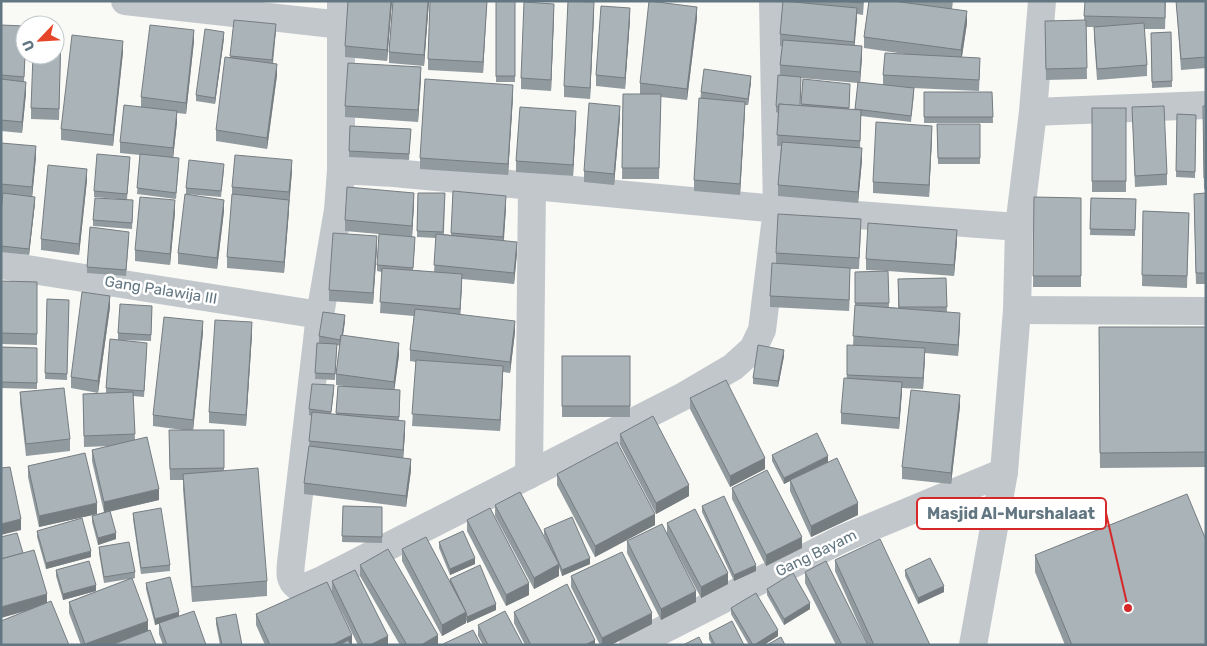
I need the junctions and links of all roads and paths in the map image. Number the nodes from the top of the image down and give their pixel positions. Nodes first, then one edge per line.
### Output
1 (125, 1) edge
2 (772, 1) edge
3 (1042, 1) edge
4 (342, 13) edge
5 (1206, 105) edge
6 (1033, 112) junction
7 (341, 170) junction
8 (532, 186) junction
9 (777, 210) junction
10 (1019, 227) junction
11 (1, 265) edge
12 (1017, 310) junction
13 (1206, 310) edge
14 (320, 314) junction
15 (1004, 472) junction
16 (529, 475) junction
17 (633, 645) edge
18 (973, 645) edge

1 - 4 street
2 - 9 street
3 - 6 street
4 - 7 street
5 - 6 street
6 - 10 street
7 - 8 street
7 - 14 street
8 - 9 street
8 - 16 street
9 - 10 street
9 - 16 street
10 - 12 street
11 - 14 street, Gang Palawija III
12 - 13 street
12 - 15 street
14 - 16 street
15 - 17 street, Gang Bayam
15 - 18 street

